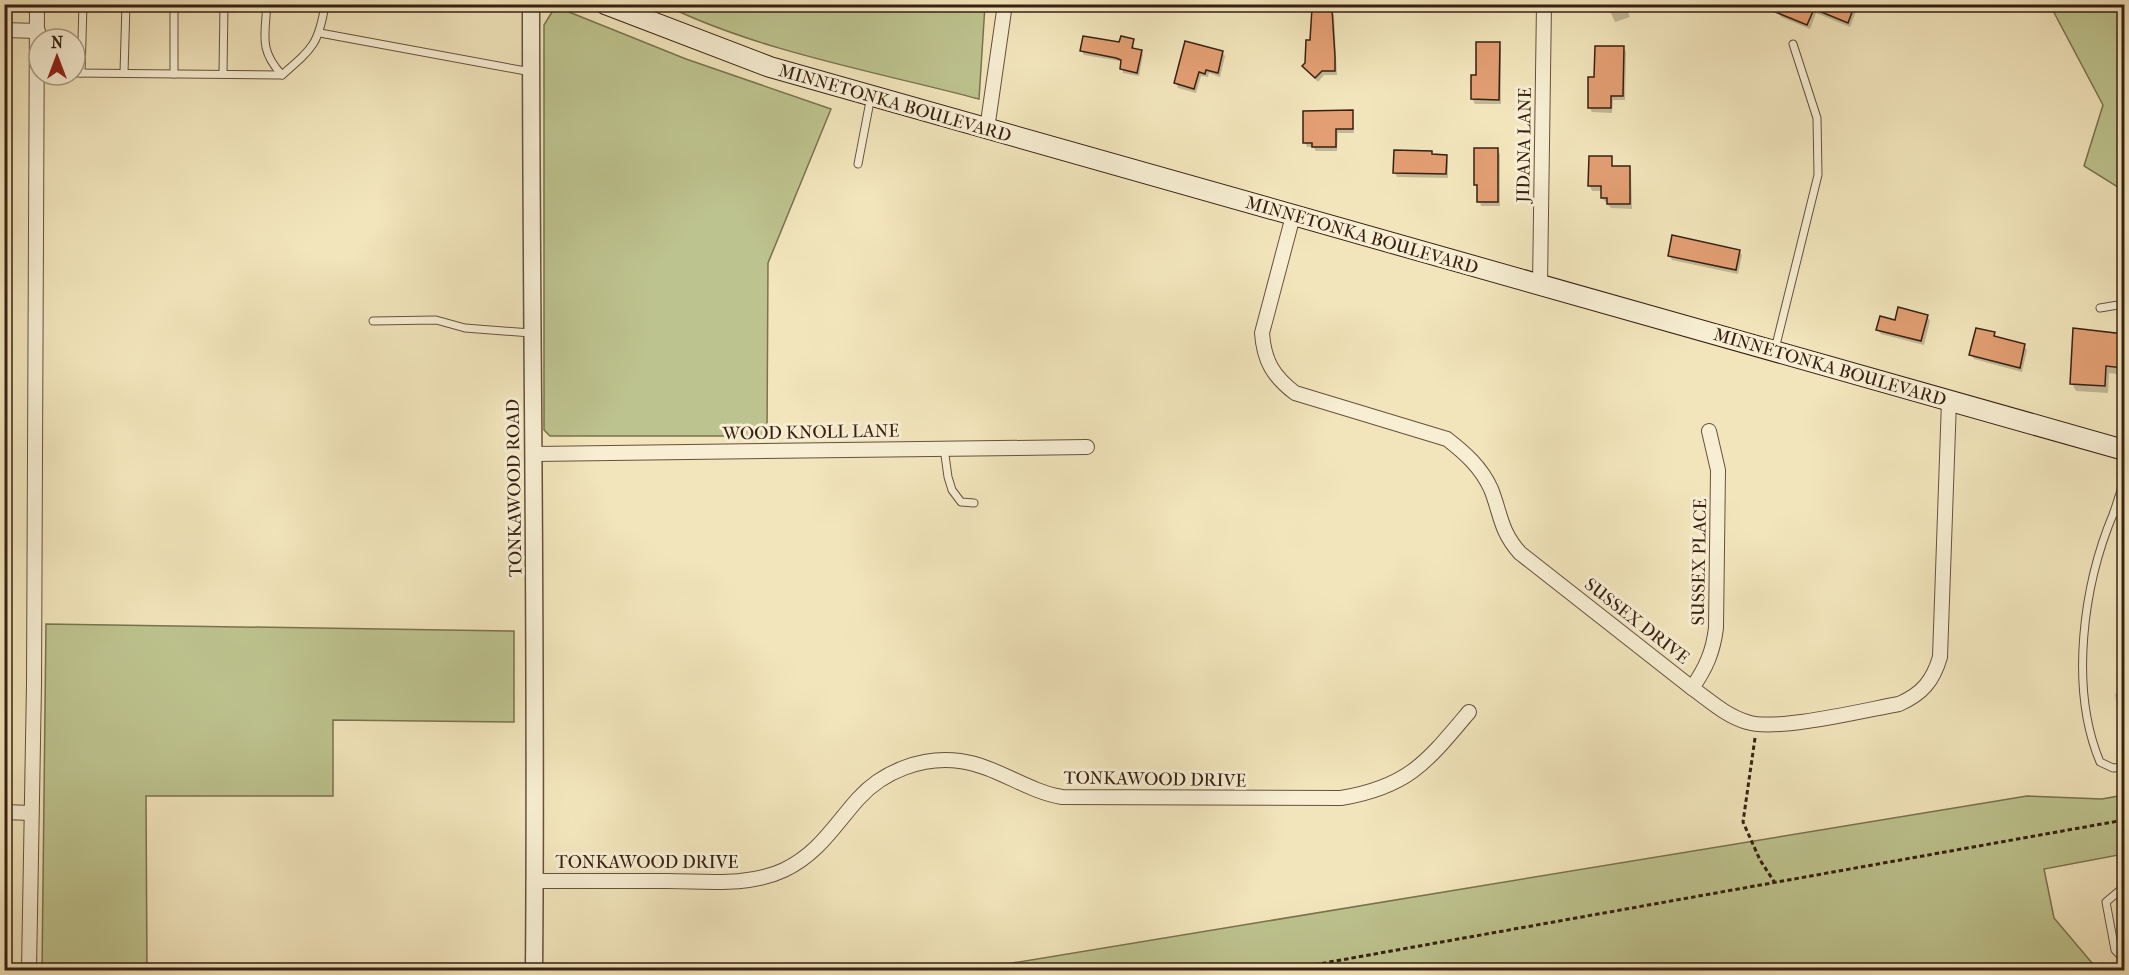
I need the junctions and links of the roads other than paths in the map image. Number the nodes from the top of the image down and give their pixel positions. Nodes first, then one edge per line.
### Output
1 (37, 4) edge
2 (83, 4) edge
3 (126, 4) edge
4 (174, 4) edge
5 (224, 4) edge
6 (267, 4) edge
7 (325, 4) edge
8 (531, 4) edge
9 (605, 4) edge
10 (1005, 4) edge
11 (1544, 4) edge
12 (38, 27) edge
13 (81, 27) edge
14 (4, 30) edge
15 (27, 31) edge
16 (320, 33) junction
17 (1794, 44) dead end
18 (531, 72) junction
19 (87, 73) edge
20 (124, 73) junction
21 (174, 74) junction
22 (223, 74) junction
23 (282, 75) junction
24 (38, 87) edge
25 (871, 96) junction
26 (987, 129) junction
27 (858, 165) dead end
28 (1293, 216) junction
29 (1540, 285) junction
30 (2124, 304) edge
31 (2100, 308) dead end
32 (373, 321) dead end
33 (531, 333) junction
34 (1774, 351) junction
35 (1949, 401) junction
36 (1709, 431) dead end
37 (1087, 447) dead end
38 (944, 448) junction
39 (2124, 450) edge
40 (535, 453) junction
41 (2124, 481) edge
42 (974, 503) dead end
43 (2114, 512) junction
44 (2124, 515) edge
45 (1692, 688) junction
46 (1469, 712) dead end
47 (2124, 767) edge
48 (4, 812) edge
49 (31, 813) junction
50 (535, 881) junction
51 (2124, 887) edge
52 (2124, 959) edge
53 (29, 970) edge
54 (534, 970) edge

1 - 12 street
2 - 13 lane
3 - 20 lane
4 - 21 lane
5 - 22 lane
6 - 23 lane
7 - 16 lane
8 - 18 street, TONKAWOOD ROAD
9 - 25 main road, MINNETONKA BOULEVARD
10 - 26 street
11 - 29 street, JIDANA LANE
14 - 15 street
16 - 18 lane
16 - 23 lane
17 - 34 lane
18 - 33 street, TONKAWOOD ROAD
19 - 20 lane
20 - 21 lane
21 - 22 lane
22 - 23 lane
24 - 49 street
25 - 26 main road, MINNETONKA BOULEVARD
25 - 27 lane
26 - 28 main road, MINNETONKA BOULEVARD
28 - 29 main road, MINNETONKA BOULEVARD
28 - 45 street, SUSSEX DRIVE
29 - 34 main road, MINNETONKA BOULEVARD
30 - 31 lane
32 - 33 lane
33 - 40 street, TONKAWOOD ROAD
34 - 35 main road, MINNETONKA BOULEVARD
35 - 39 main road, MINNETONKA BOULEVARD
35 - 45 street, SUSSEX DRIVE
36 - 45 street, SUSSEX PLACE
37 - 38 street, WOOD KNOLL LANE
38 - 40 street, WOOD KNOLL LANE
38 - 42 lane
40 - 50 street, TONKAWOOD ROAD
41 - 43 lane
43 - 44 lane
43 - 47 lane
46 - 50 street, TONKAWOOD DRIVE
48 - 49 street
49 - 53 street
50 - 54 street, TONKAWOOD ROAD
51 - 52 lane

